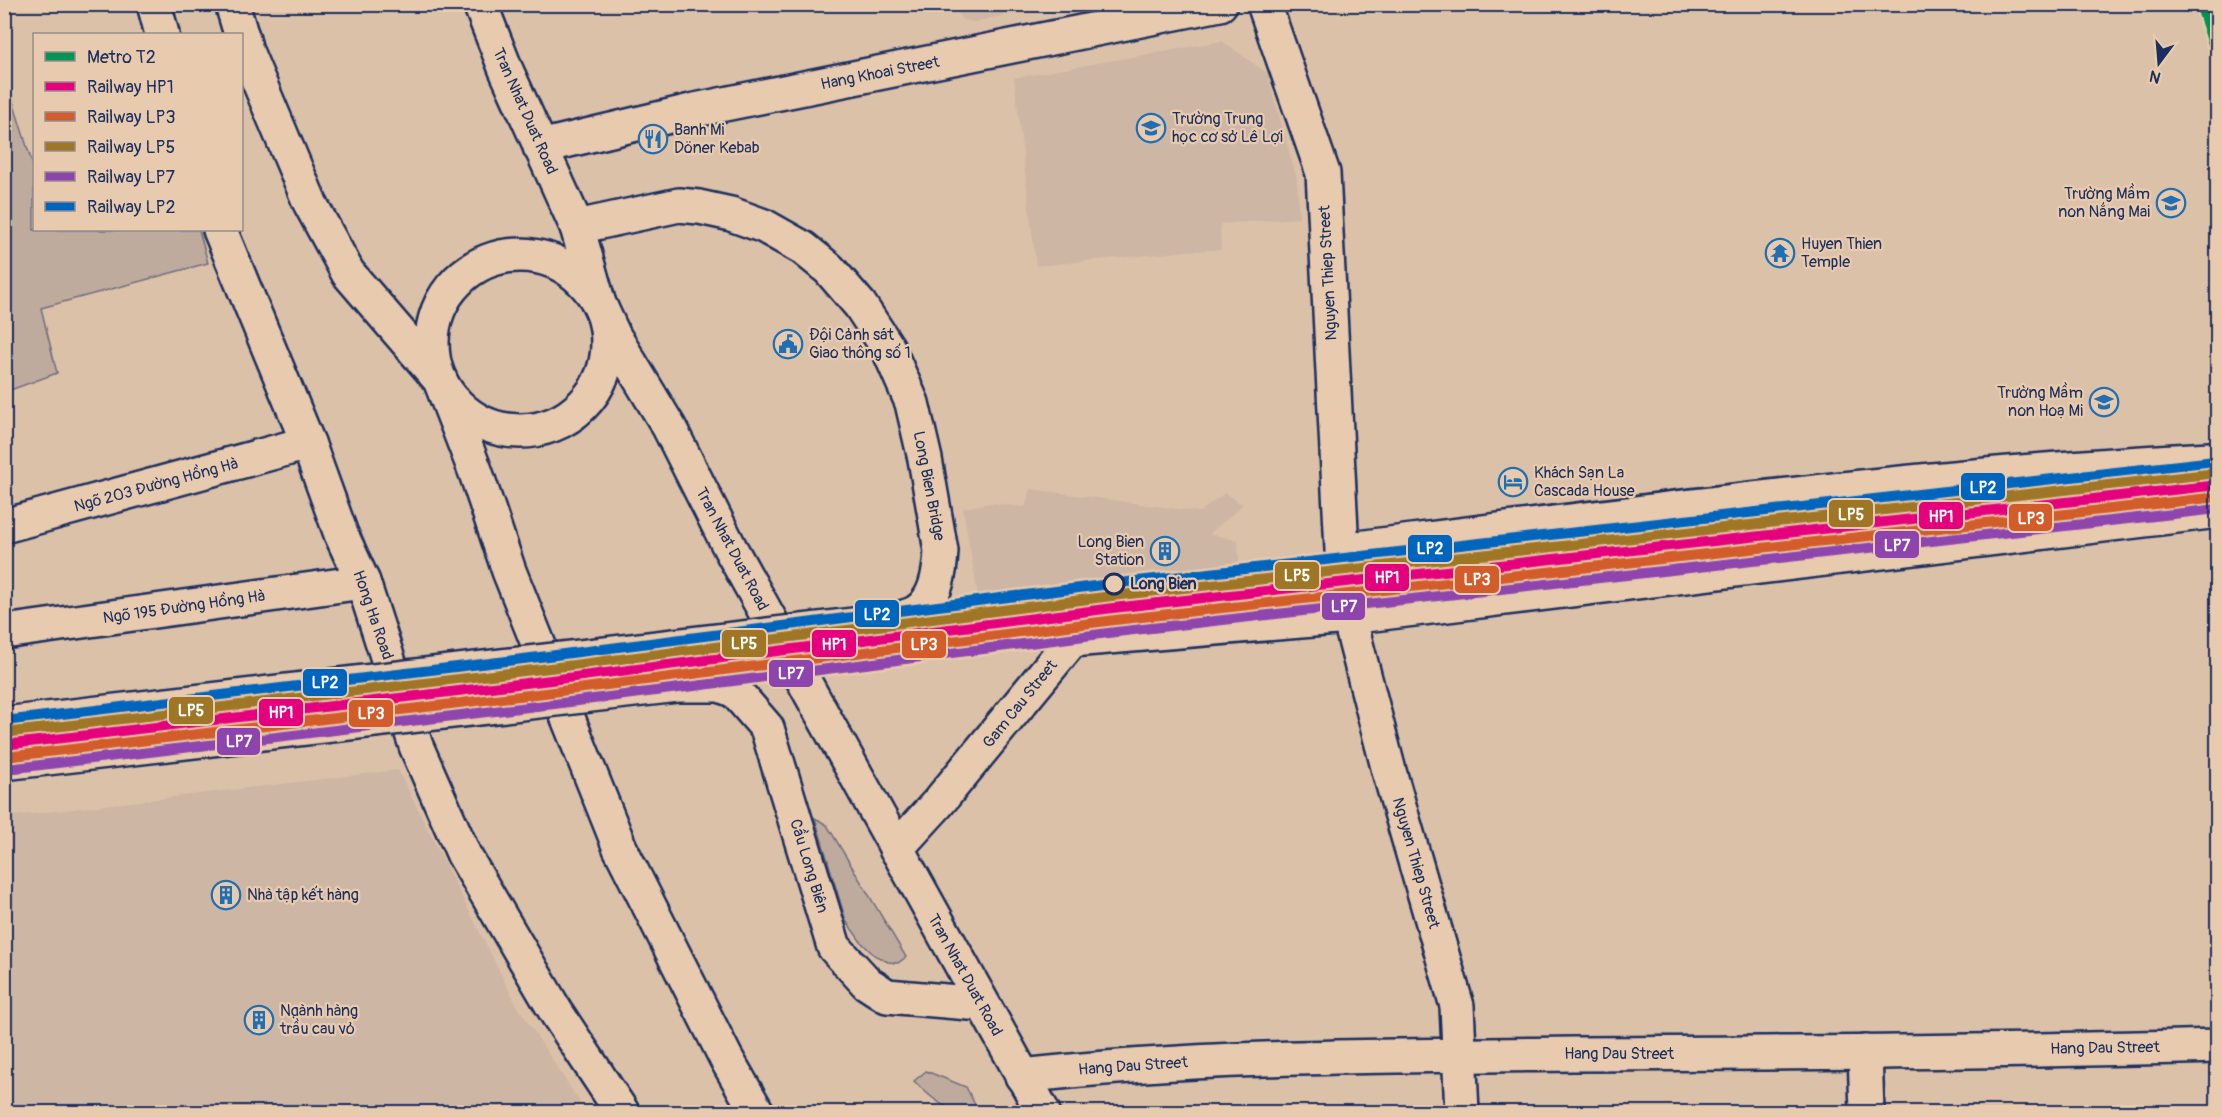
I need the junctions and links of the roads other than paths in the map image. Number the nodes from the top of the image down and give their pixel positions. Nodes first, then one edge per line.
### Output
1 (154, 4) edge
2 (232, 4) edge
3 (480, 4) edge
4 (1220, 4) edge
5 (1264, 4) edge
6 (162, 33) edge
7 (240, 33) edge
8 (243, 41) edge
9 (540, 147) junction
10 (577, 227) junction
11 (219, 231) edge
12 (599, 304) junction
13 (440, 380) junction
14 (308, 443) junction
15 (2210, 459) dead end
16 (2217, 511) edge
17 (4, 526) edge
18 (363, 582) junction
19 (1349, 617) junction
20 (4, 632) edge
21 (4, 724) edge
22 (4, 764) edge
23 (896, 849) junction
24 (981, 1004) junction
25 (2217, 1046) edge
26 (1865, 1052) junction
27 (1459, 1054) junction
28 (1022, 1076) junction
29 (622, 1113) edge
30 (757, 1113) edge
31 (1043, 1113) edge
32 (1462, 1113) edge
33 (1867, 1113) edge

1 - 6 street
2 - 7 street
3 - 9 street, Tran Nhat Duat Road
4 - 9 street, Hang Khoai Street
5 - 15 street, Nguyen Thiep Street
8 - 13 street
9 - 10 street, Tran Nhat Duat Road
10 - 12 street, Tran Nhat Duat Road
10 - 21 street, Long Bien Bridge, bridge
11 - 14 street, Hong Ha Road
12 - 13 street
12 - 13 street
12 - 23 street, Tran Nhat Duat Road
13 - 30 street
14 - 17 street, Ngõ 203 Đường Hồng Hà
14 - 18 street, Hong Ha Road
16 - 19 street, Gam Cau Street
18 - 20 street, Ngõ 195 Đường Hồng Hà
18 - 29 street, Hong Ha Road
19 - 23 street, Gam Cau Street
19 - 27 street, Nguyen Thiep Street
22 - 24 street, Cầu Long Biên, bridge
23 - 24 street, Tran Nhat Duat Road
24 - 28 street, Tran Nhat Duat Road
25 - 26 street, Hang Dau Street
26 - 27 street, Hang Dau Street
26 - 33 street
27 - 28 street, Hang Dau Street
27 - 32 street, Nguyen Thiep Street
28 - 31 street, Tran Nhat Duat Road

